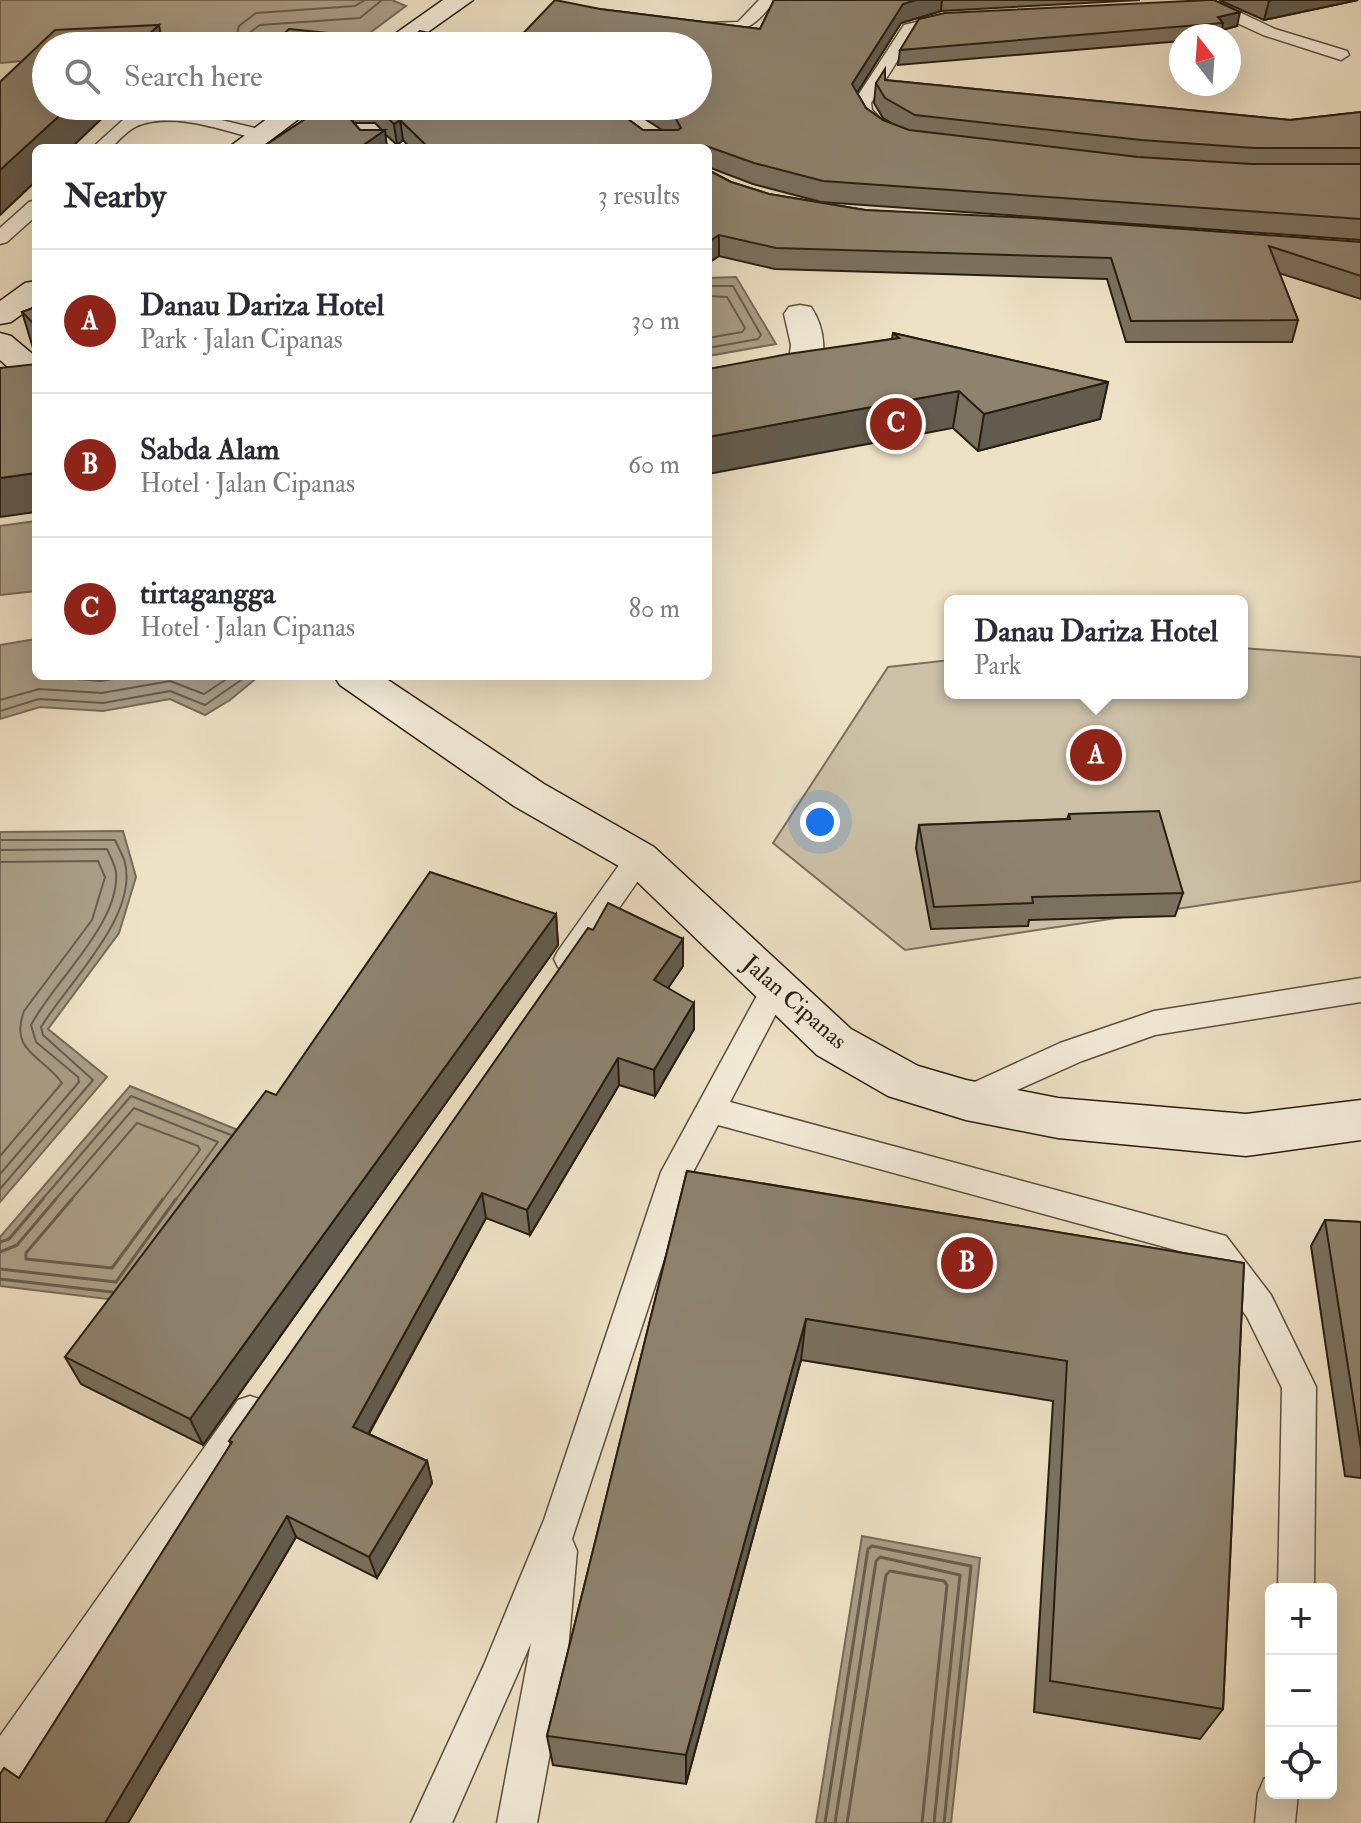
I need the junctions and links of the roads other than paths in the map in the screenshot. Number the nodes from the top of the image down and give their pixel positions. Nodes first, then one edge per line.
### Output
1 (460, 0) edge
2 (767, 0) edge
3 (1210, 3) edge
4 (1178, 5) edge
5 (973, 17) edge
6 (695, 27) edge
7 (430, 32) edge
8 (1341, 55) dead end
9 (145, 120) edge
10 (186, 120) edge
11 (282, 120) edge
12 (897, 138) edge
13 (252, 141) edge
14 (106, 144) edge
15 (32, 210) edge
16 (0, 238) edge
17 (32, 293) edge
18 (800, 314) dead end
19 (0, 315) edge
20 (3, 350) edge
21 (32, 371) edge
22 (712, 392) edge
23 (360, 680) edge
24 (639, 858) junction
25 (776, 987) junction
26 (548, 988) edge
27 (1361, 990) edge
28 (966, 1100) junction
29 (710, 1110) junction
30 (1361, 1120) edge
31 (265, 1392) edge
32 (562, 1520) junction
33 (1296, 1583) edge
34 (0, 1769) edge
35 (1277, 1799) edge
36 (431, 1823) edge
37 (517, 1823) edge
38 (1275, 1823) edge

1 - 7 street
2 - 6 lane
3 - 4 lane
3 - 8 lane
5 - 12 lane
9 - 14 lane
10 - 13 lane
11 - 13 street
15 - 16 lane
17 - 19 street
18 - 22 street
20 - 21 street
23 - 24 street, Jalan Cipanas
24 - 25 street, Jalan Cipanas
24 - 26 lane
25 - 28 street, Jalan Cipanas
25 - 29 lane
27 - 28 lane
28 - 30 street, Jalan Cipanas
29 - 32 lane
29 - 33 lane
31 - 34 lane
32 - 36 lane
32 - 37 lane
35 - 38 lane

